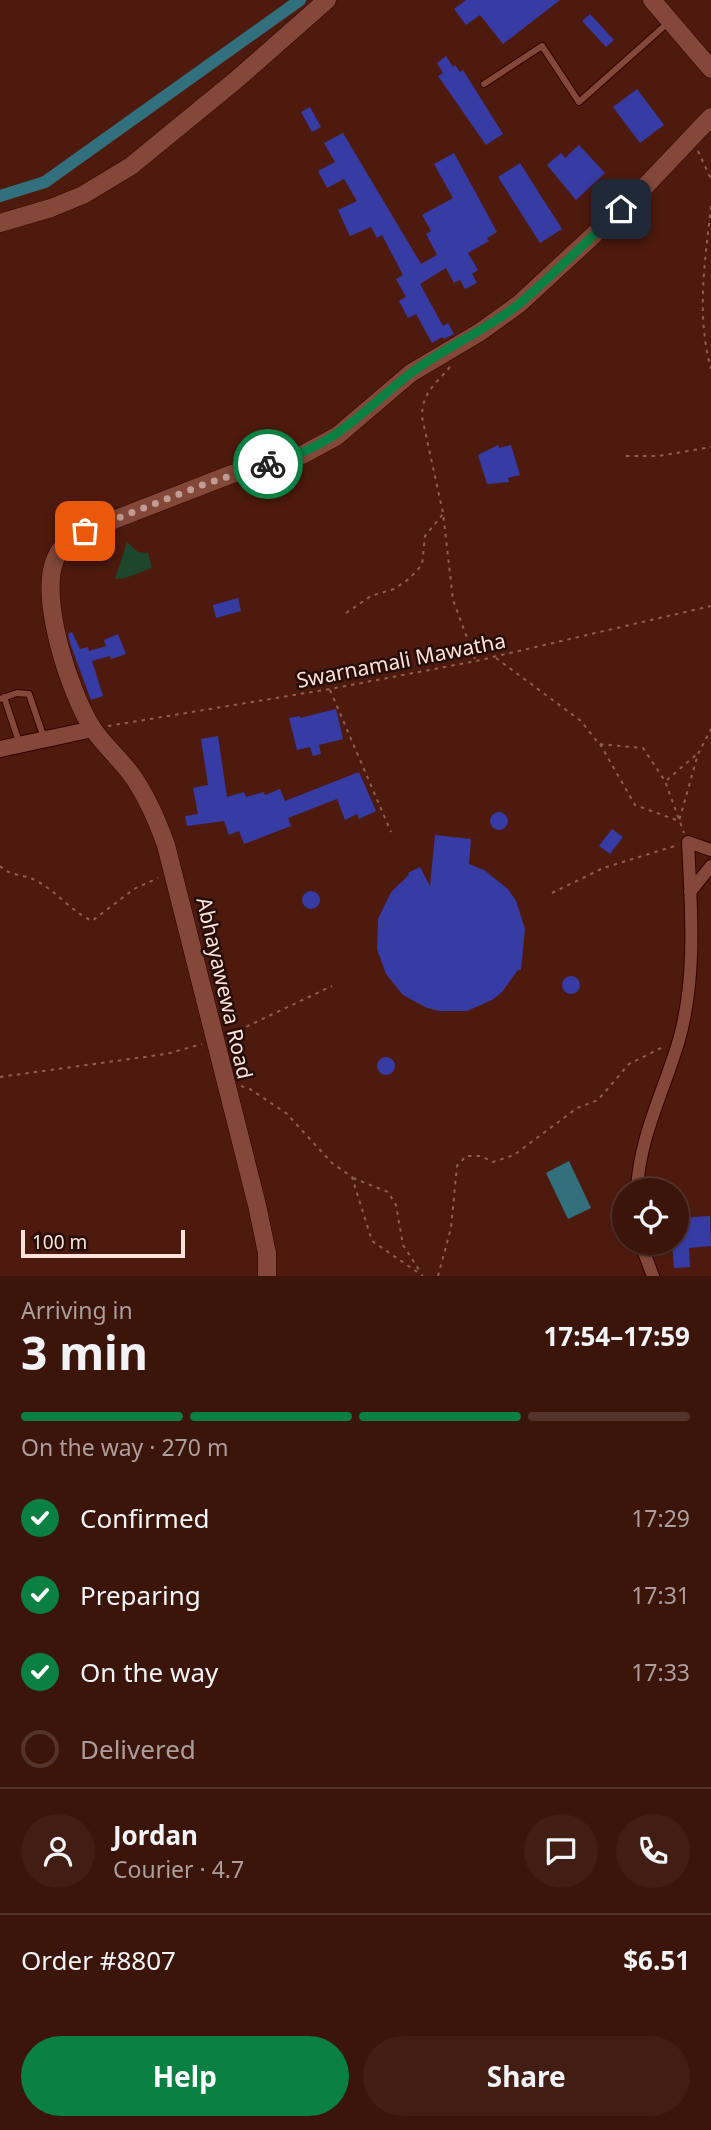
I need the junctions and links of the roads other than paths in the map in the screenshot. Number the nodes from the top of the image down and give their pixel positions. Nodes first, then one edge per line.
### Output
1 (327, 0) edge
2 (652, 0) edge
3 (671, 20) junction
4 (711, 69) edge
5 (484, 84) dead end
6 (711, 117) edge
7 (0, 223) edge
8 (2, 698) edge
9 (93, 729) junction
10 (44, 740) junction
11 (19, 744) junction
12 (0, 748) edge
13 (711, 850) edge
14 (711, 866) edge
15 (691, 892) junction
16 (637, 1178) edge
17 (645, 1255) edge
18 (267, 1276) edge
19 (653, 1276) edge

1 - 7 main road
2 - 3 main road
3 - 4 main road
3 - 5 lane
6 - 9 main road, Abhayawewa Road
8 - 10 lane
8 - 11 lane
9 - 10 street
9 - 18 main road, Abhayawewa Road
10 - 11 street
11 - 12 street
13 - 15 street
14 - 15 street
15 - 16 street
17 - 19 street

